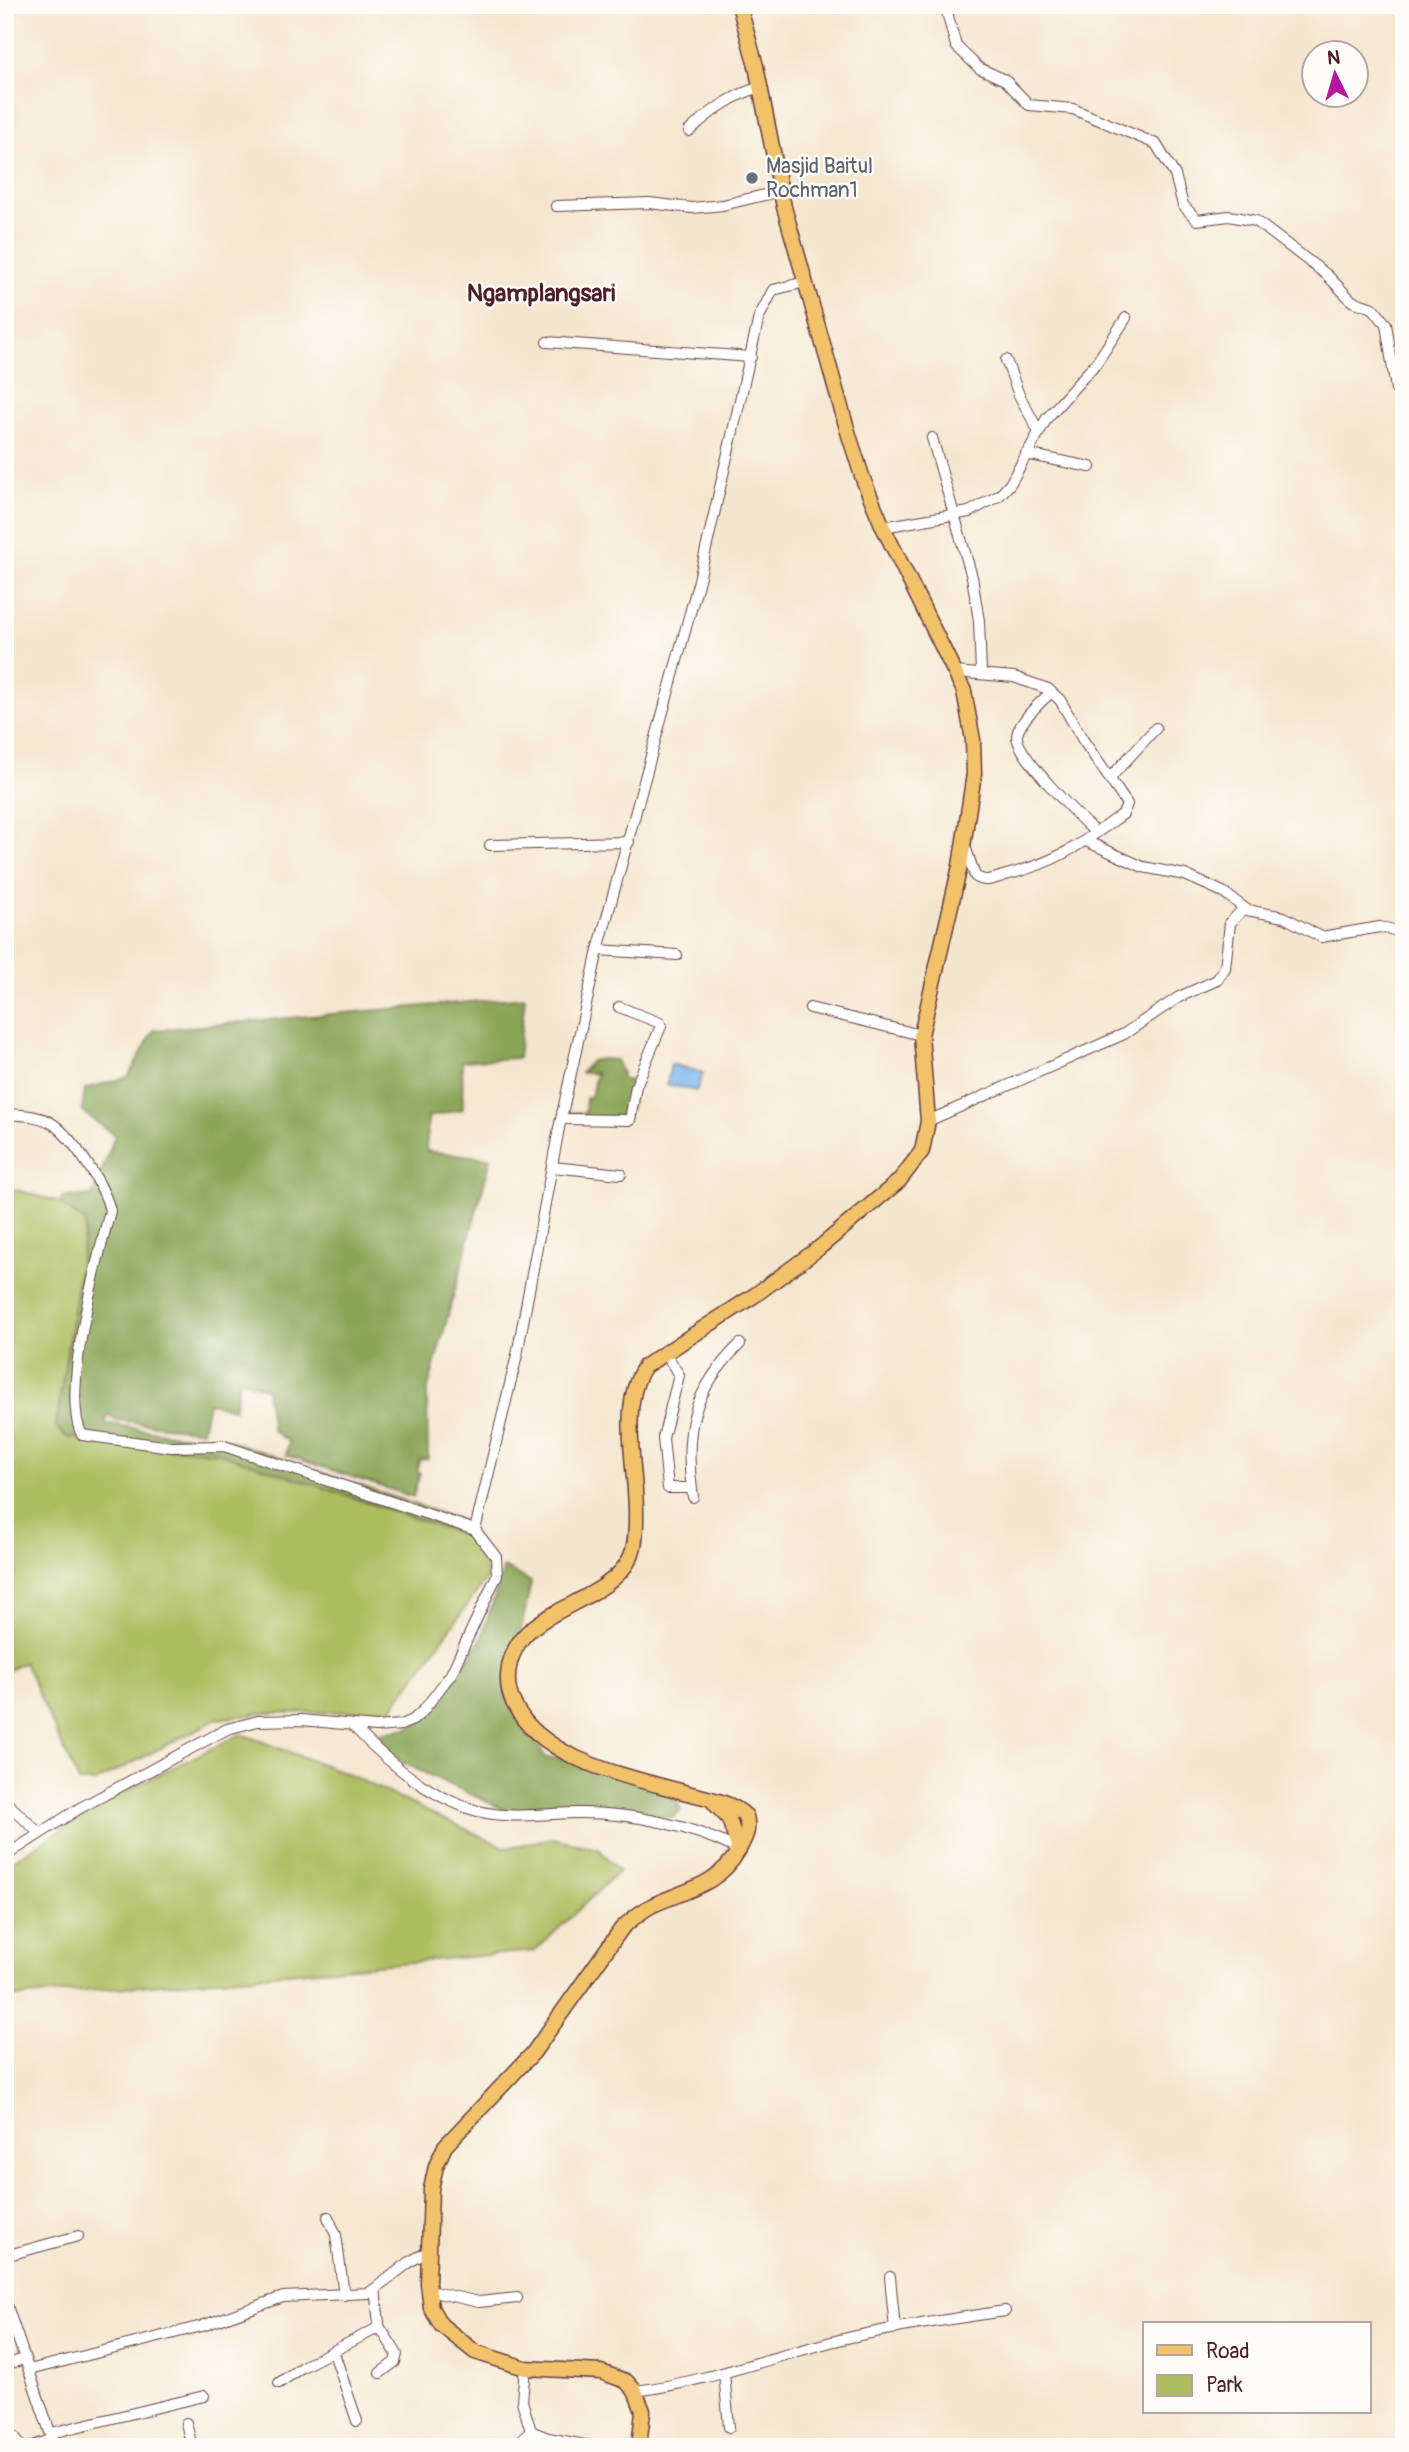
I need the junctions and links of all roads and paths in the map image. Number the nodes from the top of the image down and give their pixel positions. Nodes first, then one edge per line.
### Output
1 (739, 5) edge
2 (945, 5) edge
3 (761, 87) junction
4 (689, 131) dead end
5 (781, 191) junction
6 (556, 206) dead end
7 (805, 282) junction
8 (1126, 318) dead end
9 (547, 342) dead end
10 (751, 357) junction
11 (1006, 360) dead end
12 (1404, 400) edge
13 (1038, 430) junction
14 (932, 438) dead end
15 (1026, 454) junction
16 (1090, 467) dead end
17 (954, 515) junction
18 (883, 527) junction
19 (954, 672) junction
20 (981, 672) junction
21 (1051, 692) junction
22 (1156, 728) dead end
23 (1110, 778) junction
24 (1096, 834) junction
25 (1086, 841) junction
26 (629, 842) junction
27 (490, 845) dead end
28 (964, 845) junction
29 (1244, 908) junction
30 (1404, 932) edge
31 (598, 950) junction
32 (677, 955) dead end
33 (619, 1007) dead end
34 (810, 1009) dead end
35 (921, 1035) junction
36 (5, 1114) edge
37 (561, 1119) junction
38 (928, 1121) junction
39 (552, 1167) junction
40 (621, 1174) dead end
41 (740, 1344) dead end
42 (664, 1351) junction
43 (475, 1530) junction
44 (352, 1725) junction
45 (5, 1801) edge
46 (38, 1832) junction
47 (739, 1850) junction
48 (5, 1856) edge
49 (328, 2217) dead end
50 (78, 2236) dead end
51 (429, 2251) junction
52 (5, 2256) edge
53 (890, 2277) dead end
54 (375, 2289) junction
55 (429, 2291) junction
56 (344, 2295) junction
57 (517, 2298) dead end
58 (5, 2300) edge
59 (1004, 2311) dead end
60 (379, 2326) junction
61 (895, 2329) junction
62 (334, 2353) junction
63 (24, 2359) junction
64 (5, 2365) edge
65 (525, 2368) junction
66 (29, 2370) junction
67 (380, 2373) dead end
68 (724, 2373) junction
69 (279, 2383) dead end
70 (635, 2391) junction
71 (204, 2396) dead end
72 (357, 2421) dead end
73 (186, 2423) dead end
74 (729, 2427) dead end
75 (531, 2431) junction
76 (53, 2440) edge
77 (32, 2447) edge
78 (192, 2447) edge
79 (514, 2447) edge
80 (595, 2447) edge
81 (639, 2447) edge

1 - 3 main road
2 - 12 street
3 - 4 street
3 - 5 main road
5 - 6 street
5 - 7 main road
7 - 10 street
7 - 18 main road
8 - 13 street
9 - 10 street
10 - 26 street
11 - 13 street
13 - 15 street
14 - 17 street
15 - 16 street
15 - 17 street
17 - 18 street
17 - 20 street
18 - 19 main road
19 - 20 street
19 - 28 main road
20 - 21 street
21 - 23 street
21 - 24 street
22 - 23 street
23 - 24 street
24 - 25 street
25 - 28 street
25 - 29 street
26 - 27 street
26 - 31 street
28 - 35 main road
29 - 30 street
29 - 38 street
31 - 32 street
31 - 37 street
33 - 37 street
34 - 35 street
35 - 38 main road
36 - 43 street
37 - 39 street
38 - 42 main road
39 - 40 street
39 - 43 street
41 - 42 street
42 - 47 main road
43 - 44 street
44 - 46 street
44 - 47 street
45 - 46 street
46 - 48 street
47 - 51 main road
49 - 56 street
50 - 52 street
51 - 54 street
51 - 55 main road
53 - 61 street
54 - 56 street
54 - 60 street
55 - 57 street
55 - 65 main road
56 - 66 street
58 - 63 street
59 - 61 street
60 - 62 street
60 - 67 street
61 - 68 street
62 - 69 street
62 - 72 street
63 - 64 street
63 - 66 street
65 - 70 main road
65 - 75 street
66 - 76 street
68 - 70 street
68 - 74 street
70 - 81 main road
71 - 76 street
73 - 78 street
75 - 79 street
75 - 80 street
76 - 77 street

